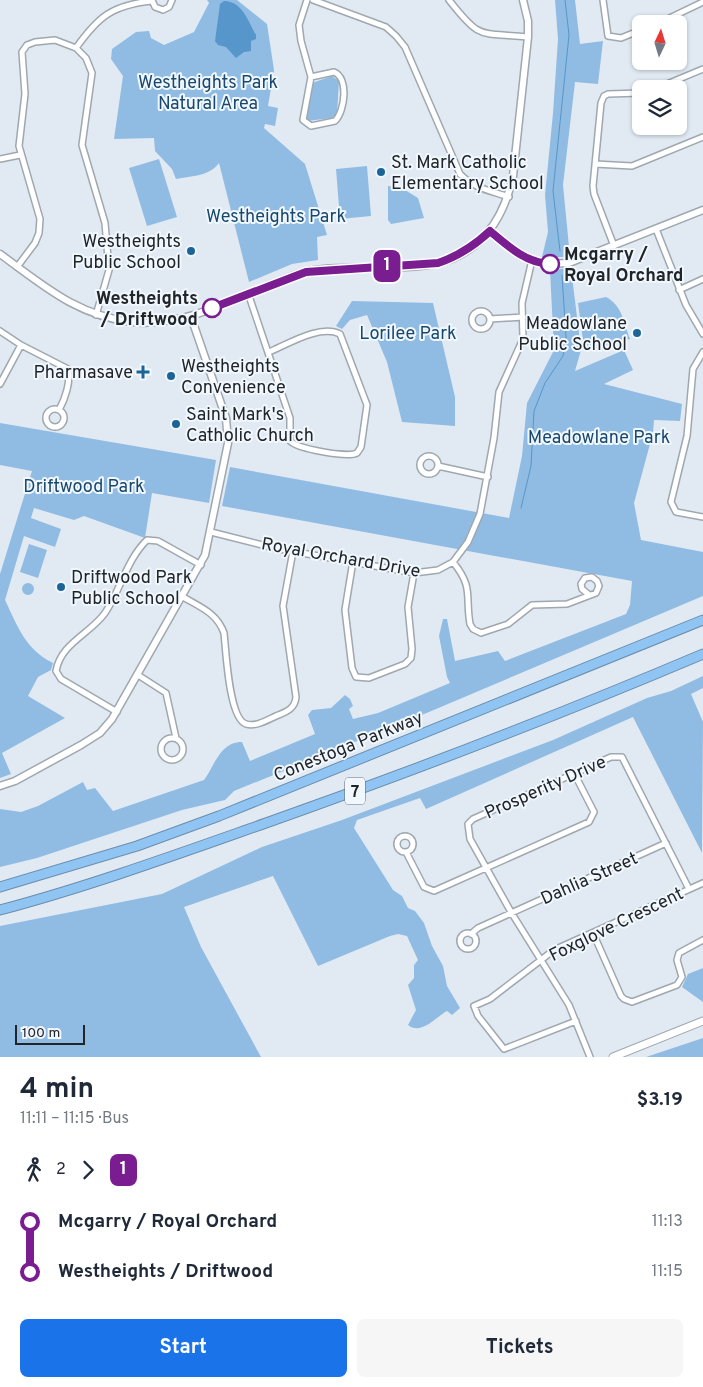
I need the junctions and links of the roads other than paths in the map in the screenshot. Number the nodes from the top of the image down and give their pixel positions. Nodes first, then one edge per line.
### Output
1 (172, 0) edge
2 (307, 0) edge
3 (313, 0) edge
4 (450, 0) edge
5 (523, 0) edge
6 (603, 0) edge
7 (152, 1) edge
8 (703, 2) edge
9 (676, 15) edge
10 (632, 34) edge
11 (528, 36) junction
12 (76, 48) junction
13 (703, 69) edge
14 (311, 77) junction
15 (677, 80) edge
16 (632, 93) edge
17 (703, 137) edge
18 (20, 155) junction
19 (0, 160) edge
20 (595, 164) junction
21 (509, 197) junction
22 (703, 210) edge
23 (656, 229) junction
24 (490, 231) junction
25 (614, 246) junction
26 (0, 254) edge
27 (532, 260) junction
28 (17, 266) junction
29 (703, 279) edge
30 (679, 290) junction
31 (248, 294) junction
32 (96, 315) junction
33 (191, 317) junction
34 (523, 317) junction
35 (490, 319) dead end
36 (0, 331) edge
37 (703, 334) edge
38 (21, 345) junction
39 (269, 352) junction
40 (703, 352) edge
41 (0, 384) edge
42 (59, 410) dead end
43 (438, 466) dead end
44 (488, 476) junction
45 (703, 517) edge
46 (210, 532) junction
47 (293, 551) junction
48 (353, 562) junction
49 (453, 562) junction
50 (201, 565) junction
51 (414, 573) junction
52 (588, 594) dead end
53 (183, 597) junction
54 (703, 620) edge
55 (703, 654) edge
56 (138, 675) junction
57 (117, 712) junction
58 (176, 738) junction
59 (574, 773) junction
60 (0, 786) edge
61 (666, 843) junction
62 (406, 852) dead end
63 (487, 868) junction
64 (703, 883) edge
65 (0, 887) edge
66 (689, 889) junction
67 (0, 910) edge
68 (511, 912) junction
69 (593, 933) junction
70 (471, 934) dead end
71 (703, 940) edge
72 (541, 960) junction
73 (576, 1021) junction
74 (703, 1021) edge
75 (590, 1057) edge
76 (613, 1057) edge

1 - 7 street
2 - 14 street
3 - 21 street
4 - 11 street
5 - 11 street
6 - 10 street
7 - 12 street
8 - 9 street
11 - 21 street
12 - 18 street
12 - 32 street
13 - 15 street
14 - 14 street
16 - 20 street
17 - 20 street
18 - 19 street
18 - 28 street
20 - 25 street
21 - 24 street
22 - 23 street
23 - 25 street
23 - 30 street
24 - 27 street
24 - 31 street
25 - 27 street
26 - 28 street
27 - 34 street
28 - 32 street
29 - 30 street
30 - 37 street
31 - 33 street
31 - 39 street
32 - 33 street
33 - 46 street
34 - 35 street
34 - 44 street
36 - 38 street
38 - 41 street
38 - 42 street
39 - 39 street
40 - 45 street
43 - 44 street
44 - 49 street
46 - 47 street, Royal Orchard Drive
46 - 50 street
47 - 48 street, Royal Orchard Drive
47 - 53 street
48 - 51 street, Royal Orchard Drive
48 - 51 street
49 - 51 street, Royal Orchard Drive
49 - 52 street
50 - 53 street
50 - 57 street
53 - 56 street
54 - 65 highway, Conestoga Parkway / 7
55 - 67 highway, 7
56 - 57 street
56 - 58 street
57 - 60 street
58 - 58 street
59 - 61 street, Prosperity Drive
59 - 63 street
59 - 63 street, Prosperity Drive
61 - 66 street, Prosperity Drive
61 - 68 street, Dahlia Street
62 - 63 street
63 - 68 street, Prosperity Drive
64 - 66 street, Foxglove Crescent
66 - 69 street, Foxglove Crescent
68 - 70 street, Dahlia Street
68 - 72 street, Prosperity Drive
69 - 71 street
69 - 72 street, Foxglove Crescent
72 - 73 street, Prosperity Drive
72 - 73 street, Foxglove Crescent
73 - 75 street, Prosperity Drive
74 - 76 main road

